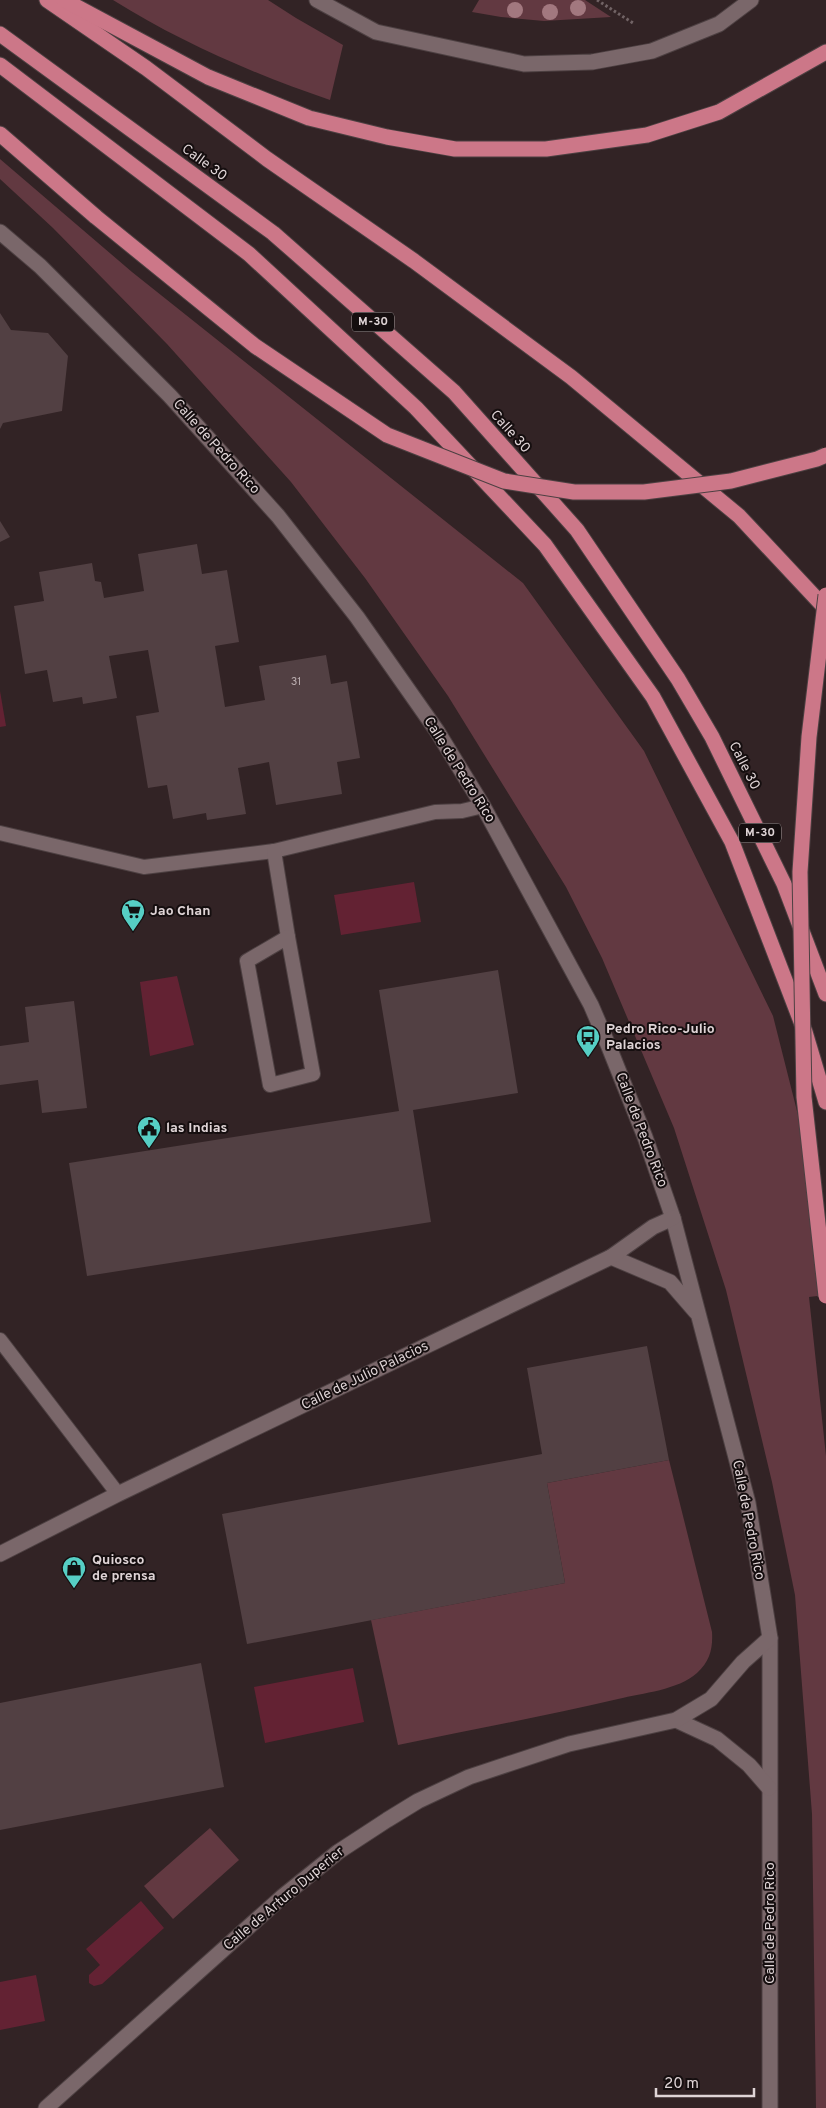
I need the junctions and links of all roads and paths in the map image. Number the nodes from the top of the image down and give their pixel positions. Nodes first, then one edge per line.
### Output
1 (47, 0) edge
2 (64, 0) edge
3 (317, 0) edge
4 (598, 0) edge
5 (751, 0) edge
6 (633, 22) dead end
7 (0, 34) edge
8 (826, 52) edge
9 (0, 65) edge
10 (0, 134) edge
11 (0, 232) edge
12 (826, 455) edge
13 (826, 595) edge
14 (826, 609) edge
15 (483, 806) junction
16 (0, 833) edge
17 (274, 851) junction
18 (288, 937) junction
19 (826, 994) edge
20 (826, 1102) edge
21 (673, 1218) junction
22 (611, 1257) junction
23 (826, 1296) edge
24 (698, 1315) junction
25 (0, 1340) edge
26 (118, 1494) junction
27 (0, 1554) edge
28 (770, 1638) junction
29 (676, 1720) junction
30 (769, 1788) junction
31 (46, 2108) edge
32 (770, 2108) edge

1 - 14 highway
2 - 8 highway
3 - 5 street
4 - 6 path
7 - 19 highway, Calle 30 / M-30
9 - 20 highway
10 - 12 highway, bridge
11 - 15 street, Calle de Pedro Rico
13 - 23 highway, bridge
15 - 17 lane
15 - 21 street, Calle de Pedro Rico
16 - 17 lane
17 - 18 lane
18 - 18 lane
21 - 22 street, Calle de Julio Palacios
21 - 24 street, Calle de Pedro Rico
22 - 24 street
22 - 26 street, Calle de Julio Palacios
24 - 28 street, Calle de Pedro Rico
25 - 26 lane
26 - 27 street, Calle de Julio Palacios
28 - 29 street, Calle de Arturo Duperier
28 - 30 street, Calle de Pedro Rico
29 - 30 street
29 - 31 street, Calle de Arturo Duperier
30 - 32 street, Calle de Pedro Rico

